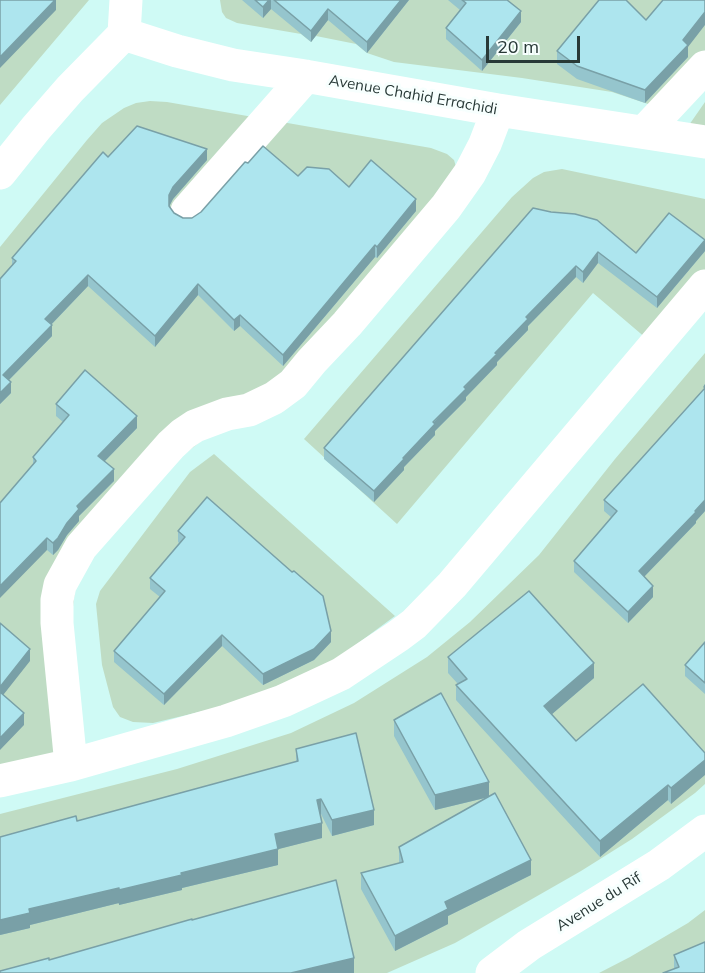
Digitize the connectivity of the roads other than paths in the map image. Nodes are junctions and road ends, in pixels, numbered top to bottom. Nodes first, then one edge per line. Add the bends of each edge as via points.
1 (126, 0) edge
2 (124, 34) junction
3 (705, 67) edge
4 (306, 76) junction
5 (498, 110) junction
6 (644, 132) junction
7 (705, 142) edge
8 (0, 173) edge
9 (187, 211) dead end
10 (705, 286) edge
11 (70, 765) junction
12 (0, 781) edge
13 (705, 831) edge
14 (492, 973) edge

1 - 2 street
2 - 4 street, Avenue Chahid Errachidi via 233,65
2 - 8 street via 70,89
3 - 6 street
4 - 5 street, Avenue Chahid Errachidi
4 - 9 street
5 - 6 street, Avenue Chahid Errachidi
5 - 11 street via 470,173 446,207 292,384 249,410 227,414 183,434 81,547 60,585 57,600
6 - 7 street, Avenue Chahid Errachidi
10 - 11 street via 452,585 414,624 341,674 283,701
11 - 12 street
13 - 14 street, Avenue du Rif

